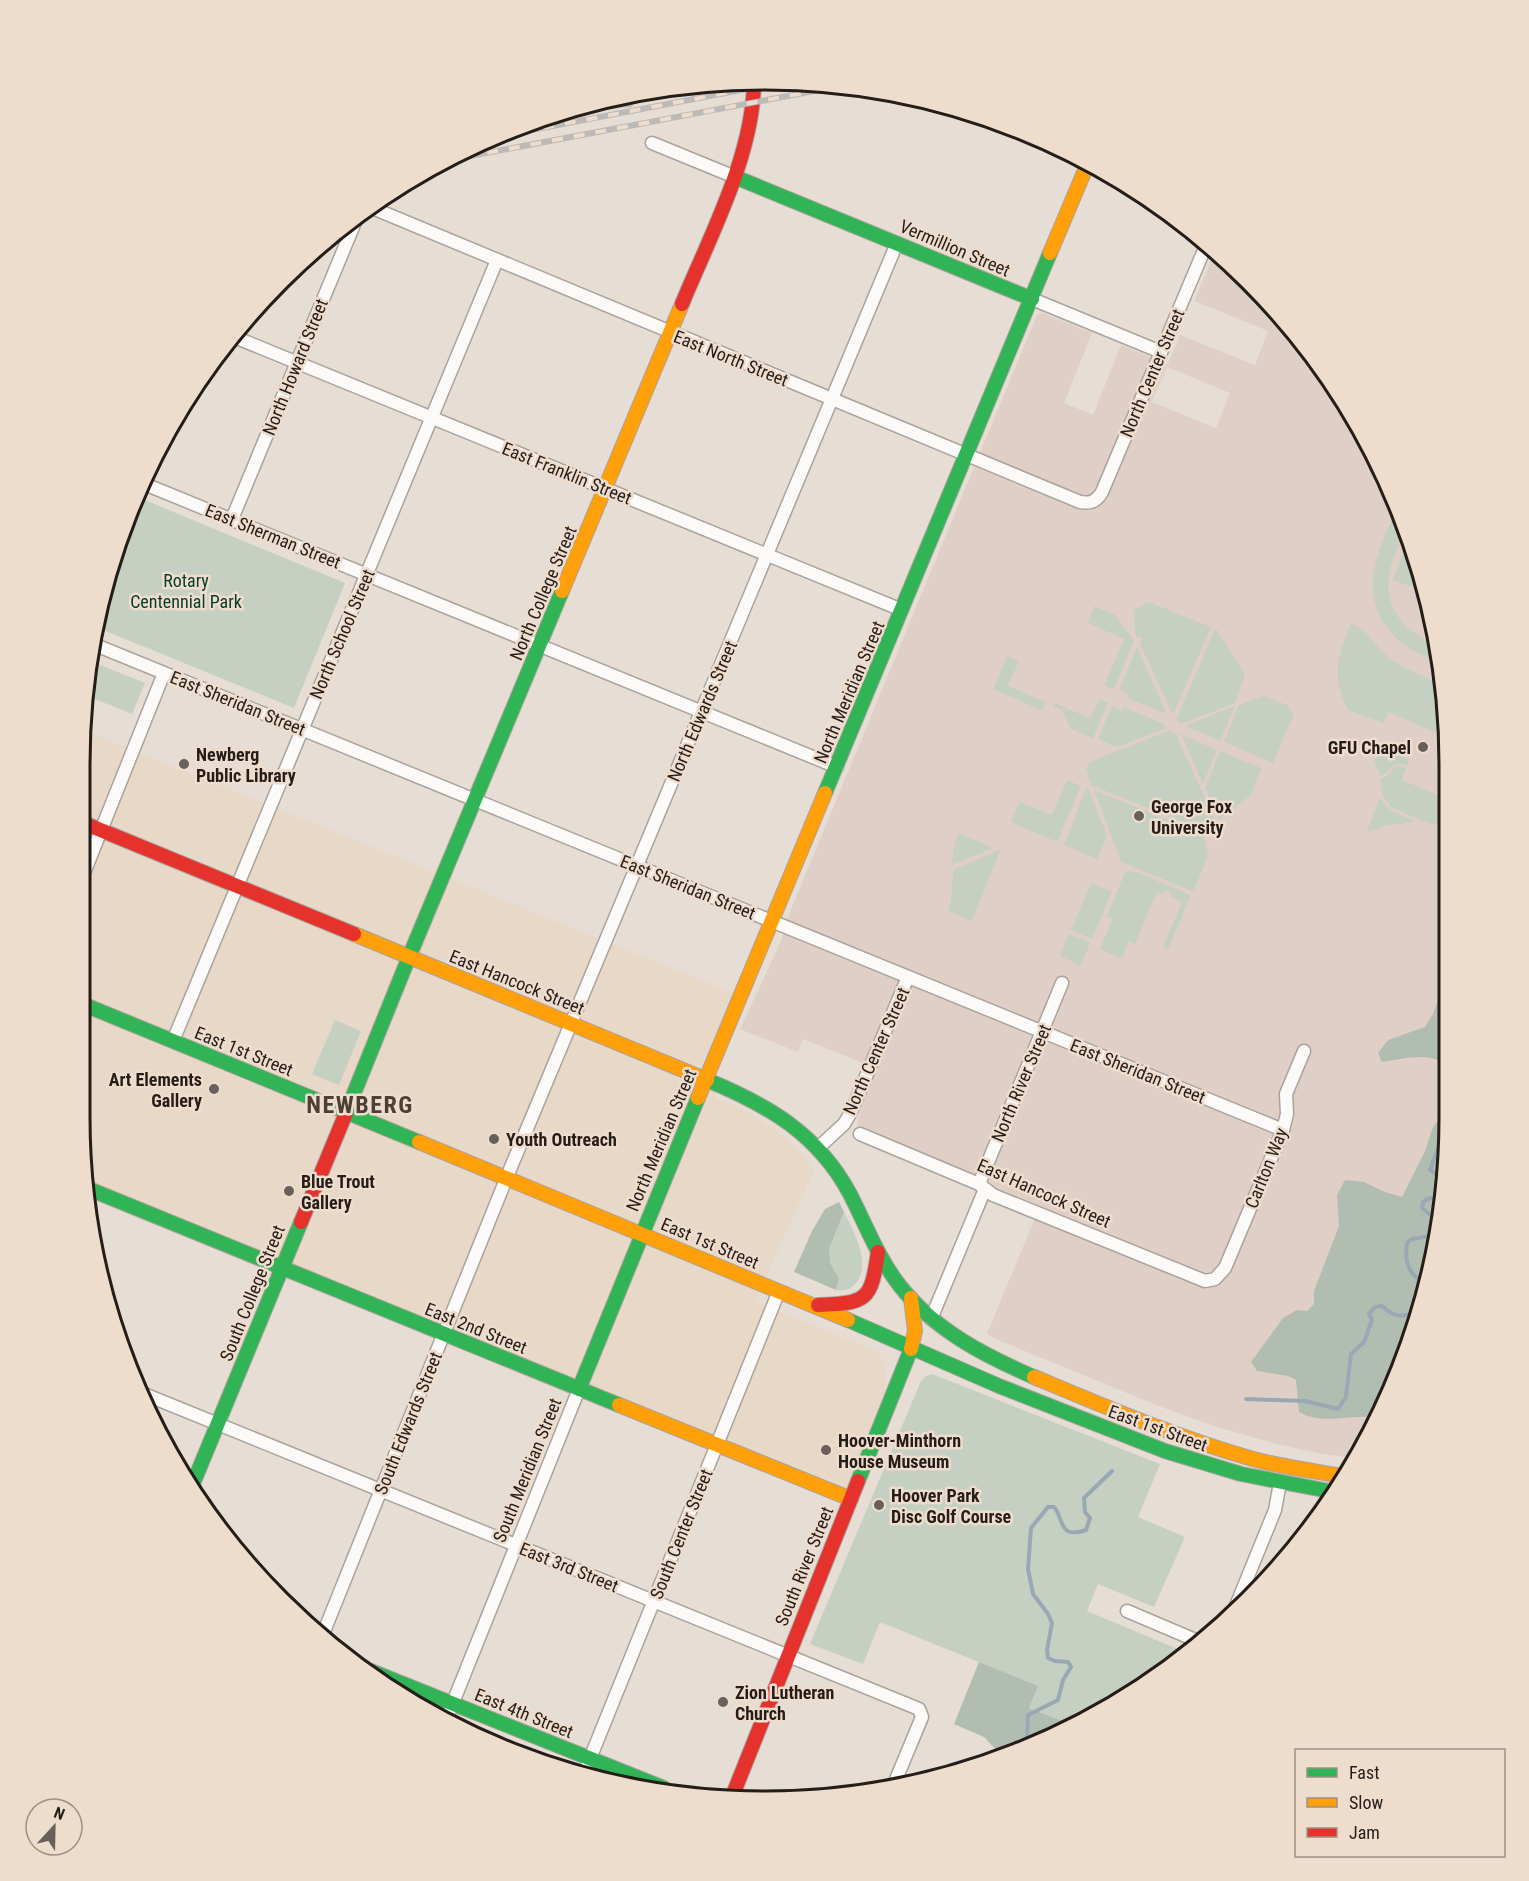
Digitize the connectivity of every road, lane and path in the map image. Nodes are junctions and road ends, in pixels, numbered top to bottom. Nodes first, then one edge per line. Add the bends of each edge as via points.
1 (754, 90) edge
2 (652, 143) dead end
3 (1085, 171) edge
4 (735, 177) junction
5 (380, 211) edge
6 (350, 232) edge
7 (897, 243) junction
8 (1203, 252) edge
9 (497, 260) junction
10 (1032, 299) junction
11 (671, 333) junction
12 (241, 340) edge
13 (1161, 352) junction
14 (297, 362) junction
15 (832, 400) junction
16 (432, 417) junction
17 (967, 455) junction
18 (150, 486) edge
19 (606, 489) junction
20 (1094, 501) joint
21 (232, 519) junction
22 (767, 554) junction
23 (367, 574) junction
24 (902, 610) junction
25 (540, 645) junction
26 (101, 647) edge
27 (164, 672) junction
28 (702, 711) junction
29 (303, 729) junction
30 (837, 767) junction
31 (476, 801) junction
32 (90, 826) edge
33 (102, 831) junction
34 (90, 859) edge
35 (637, 866) junction
36 (237, 887) junction
37 (772, 922) junction
38 (409, 957) junction
39 (908, 977) junction
40 (1062, 982) dead end
41 (90, 1007) edge
42 (571, 1023) junction
43 (1042, 1032) junction
44 (173, 1041) junction
45 (1304, 1051) dead end
46 (706, 1079) junction
47 (346, 1113) junction
48 (1283, 1130) junction
49 (860, 1134) dead end
50 (818, 1148) junction
51 (507, 1179) junction
52 (982, 1186) junction
53 (94, 1191) edge
54 (642, 1234) junction
55 (878, 1252) junction
56 (281, 1268) junction
57 (1215, 1279) joint
58 (779, 1291) junction
59 (911, 1298) junction
60 (812, 1305) junction
61 (931, 1319) junction
62 (444, 1334) junction
63 (911, 1348) junction
64 (995, 1360) junction
65 (579, 1389) junction
66 (151, 1397) edge
67 (218, 1424) junction
68 (717, 1445) junction
69 (1336, 1474) edge
70 (195, 1478) edge
71 (1280, 1483) junction
72 (381, 1490) junction
73 (1325, 1491) edge
74 (851, 1499) junction
75 (517, 1545) junction
76 (1241, 1593) edge
77 (653, 1601) junction
78 (1127, 1611) dead end
79 (325, 1628) edge
80 (1192, 1638) edge
81 (788, 1656) junction
82 (396, 1681) edge
83 (453, 1704) junction
84 (449, 1712) edge
85 (590, 1759) junction
86 (587, 1767) edge
87 (897, 1778) edge
88 (642, 1780) edge
89 (735, 1790) edge

1 - 4 main road, North College Street
2 - 4 street
3 - 10 main road, North Meridian Street
4 - 7 main road, Vermillion Street
4 - 11 main road, North College Street
5 - 9 street, East North Street
6 - 14 street, North Howard Street
7 - 10 main road, Vermillion Street
7 - 15 street, North Edwards Street
8 - 13 street, North Center Street
9 - 11 street, East North Street
9 - 16 street, North School Street
10 - 13 street, Vermillion Street
10 - 17 main road, North Meridian Street
11 - 15 street, East North Street
11 - 19 main road, North College Street
12 - 14 street, East Franklin Street
13 - 20 street, North Center Street via 1102,492
14 - 16 street, East Franklin Street
14 - 21 street, North Howard Street
15 - 17 street, East North Street
15 - 22 street, North Edwards Street
16 - 19 street, East Franklin Street
16 - 23 street, North School Street
17 - 20 street, East North Street via 1080,502
17 - 24 main road, North Meridian Street
18 - 21 street, East Sherman Street
19 - 22 street, East Franklin Street
19 - 25 main road, North College Street
21 - 23 street, East Sherman Street
22 - 24 street, East Franklin Street
22 - 28 street, North Edwards Street
23 - 25 street, East Sherman Street
23 - 29 street, North School Street
24 - 30 main road, North Meridian Street
25 - 28 street, East Sherman Street
25 - 31 main road, North College Street
26 - 27 street, East Sheridan Street
27 - 29 street, East Sheridan Street
27 - 33 street
28 - 30 street, East Sherman Street
28 - 35 street, North Edwards Street
29 - 31 street, East Sheridan Street
29 - 36 street, North School Street
30 - 37 main road, North Meridian Street
31 - 35 street, East Sheridan Street
31 - 38 main road, North College Street
32 - 33 main road, East Hancock Street
33 - 34 street
33 - 36 main road, East Hancock Street
35 - 37 street, East Sheridan Street
35 - 42 street, North Edwards Street
36 - 38 main road, East Hancock Street
36 - 44 street, North School Street
37 - 39 street, East Sheridan Street
37 - 46 main road, North Meridian Street
38 - 42 main road, East Hancock Street
38 - 47 main road, North College Street
39 - 43 street, East Sheridan Street
39 - 50 street, North Center Street via 851,1112
40 - 43 street, North River Street
41 - 44 main road, East 1st Street
42 - 46 main road, East Hancock Street
42 - 51 street, North Edwards Street
43 - 48 street, East Sheridan Street
43 - 52 street, North River Street
44 - 47 main road, East 1st Street
45 - 48 street, Carlton Way via 1286,1094
46 - 50 main road, East Hancock Street via 770,1110
46 - 54 main road, North Meridian Street
47 - 51 main road, East 1st Street
47 - 56 main road, South College Street
48 - 57 street, Carlton Way via 1225,1268
49 - 52 street, East Hancock Street
50 - 55 main road, East Hancock Street via 850,1194
51 - 54 main road, East 1st Street
51 - 62 street, South Edwards Street
52 - 57 street, East Hancock Street via 993,1195 1205,1281
52 - 61 street, North River Street
53 - 56 main road, East 2nd Street
54 - 58 main road, East 1st Street
54 - 65 main road, South Meridian Street
55 - 59 main road, East 1st Street
55 - 60 main road via 874,1282 866,1296 850,1304
56 - 62 main road, East 2nd Street
56 - 67 main road, South College Street
58 - 60 main road, East 1st Street
58 - 68 street, South Center Street
59 - 61 main road, East 1st Street
59 - 63 main road, South River Street via 915,1331
60 - 63 main road, East 1st Street
61 - 64 main road, East 1st Street
62 - 65 main road, East 2nd Street
62 - 72 street, South Edwards Street
63 - 64 main road via 932,1346 954,1354
63 - 71 main road, East 1st Street via 1159,1449
63 - 74 main road, South River Street
64 - 69 main road, East 1st Street via 1195,1440 1264,1461
65 - 68 main road, East 2nd Street
65 - 75 street, South Meridian Street
66 - 67 street, East 3rd Street
67 - 70 main road, South College Street
67 - 72 street, East 3rd Street
68 - 74 main road, East 2nd Street
68 - 77 street, South Center Street
71 - 73 main road, East 1st Street
71 - 76 street via 1275,1510
72 - 75 street, East 3rd Street
72 - 79 street, South Edwards Street
74 - 81 main road, South River Street
75 - 77 street, East 3rd Street
75 - 83 street, South Meridian Street
77 - 81 street, East 3rd Street
77 - 85 street, South Center Street
78 - 80 street
81 - 87 street, East 3rd Street via 919,1708 922,1717
81 - 89 main road, South River Street
82 - 83 main road, East 4th Street
83 - 84 street, South Meridian Street
83 - 85 main road, East 4th Street
85 - 86 street, South Center Street
85 - 88 main road, East 4th Street

